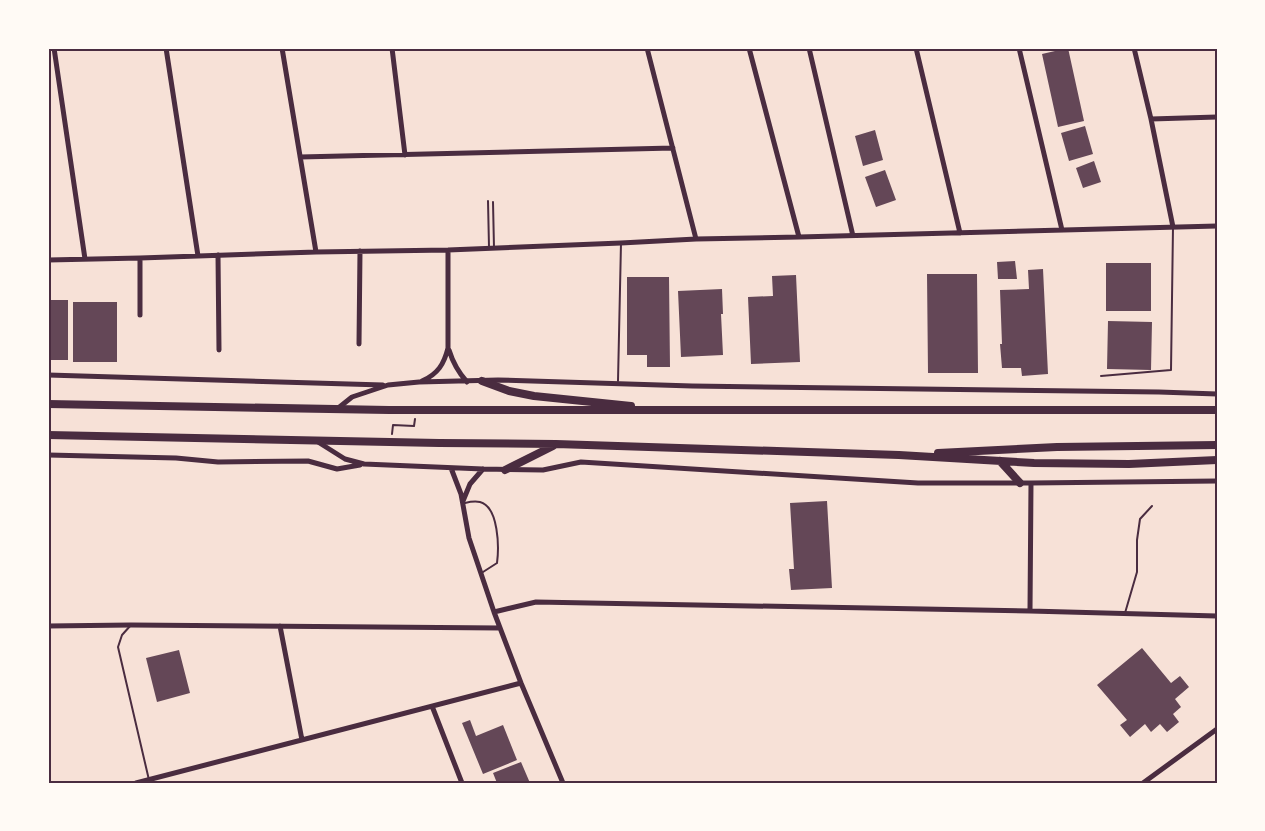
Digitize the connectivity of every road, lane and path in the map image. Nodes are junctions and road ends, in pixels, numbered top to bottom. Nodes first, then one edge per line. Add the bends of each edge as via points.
1 (54, 48) edge
2 (166, 48) edge
3 (282, 48) edge
4 (392, 48) edge
5 (647, 48) edge
6 (749, 48) edge
7 (809, 48) edge
8 (916, 48) edge
9 (1019, 48) edge
10 (1134, 48) edge
11 (1217, 117) edge
12 (1151, 119) junction
13 (673, 148) junction
14 (405, 155) junction
15 (300, 157) junction
16 (488, 201) dead end
17 (493, 202) dead end
18 (1217, 226) edge
19 (1173, 227) junction
20 (1062, 230) junction
21 (960, 233) junction
22 (853, 236) junction
23 (799, 237) junction
24 (696, 239) junction
25 (621, 243) junction
26 (492, 248) junction
27 (448, 250) junction
28 (315, 252) junction
29 (360, 252) junction
30 (218, 255) junction
31 (198, 256) junction
32 (141, 258) junction
33 (85, 259) junction
34 (48, 260) edge
35 (140, 315) dead end
36 (359, 344) dead end
37 (448, 348) junction
38 (219, 350) dead end
39 (48, 375) edge
40 (1101, 376) dead end
41 (482, 381) junction
42 (419, 382) junction
43 (467, 382) junction
44 (618, 383) junction
45 (388, 385) junction
46 (1217, 394) edge
47 (48, 404) edge
48 (336, 409) junction
49 (415, 410) junction
50 (1217, 410) edge
51 (673, 411) junction
52 (48, 435) edge
53 (317, 441) junction
54 (392, 442) junction
55 (556, 444) junction
56 (1217, 445) edge
57 (48, 455) edge
58 (899, 455) junction
59 (1217, 460) edge
60 (1000, 461) junction
61 (364, 464) junction
62 (451, 468) junction
63 (483, 469) junction
64 (505, 470) junction
65 (1217, 481) edge
66 (1020, 483) junction
67 (1031, 483) junction
68 (462, 503) junction
69 (1152, 506) dead end
70 (480, 574) junction
71 (1030, 611) junction
72 (494, 612) junction
73 (1125, 613) junction
74 (1217, 616) edge
75 (131, 625) junction
76 (48, 626) edge
77 (280, 626) junction
78 (500, 628) junction
79 (521, 682) junction
80 (432, 706) junction
81 (1217, 729) edge
82 (302, 740) junction
83 (150, 780) junction
84 (136, 783) edge
85 (462, 783) edge
86 (562, 783) edge
87 (1143, 783) edge

1 - 33 street
2 - 31 street
3 - 15 street
4 - 14 street
5 - 13 street
6 - 23 street
7 - 22 street
8 - 21 street
9 - 20 street
10 - 12 street
11 - 12 street
12 - 19 street
13 - 14 street
13 - 24 street
14 - 15 street
15 - 28 street
16 - 26 lane
17 - 26 lane
18 - 19 street
19 - 20 street
19 - 40 lane via 1171,370
20 - 21 street
21 - 22 street
22 - 23 street
23 - 24 street
24 - 25 street
25 - 26 street
25 - 44 lane
26 - 27 street
27 - 29 street
27 - 37 street
28 - 29 street
28 - 30 street
29 - 36 street
30 - 31 street
30 - 38 street
31 - 32 street
32 - 33 street
32 - 35 street
33 - 34 street
37 - 42 street via 439,370
37 - 43 street
39 - 45 street
41 - 43 street
41 - 44 street
41 - 51 highway via 534,396
42 - 43 street
42 - 45 street
44 - 46 street
45 - 48 street via 352,397
47 - 48 highway
48 - 49 highway
49 - 51 highway
49 - 54 path via 414,426 393,425
50 - 51 highway
52 - 53 highway
53 - 54 highway
53 - 61 street via 345,459
54 - 55 highway
55 - 58 highway
55 - 64 highway
56 - 58 highway via 1011,448
57 - 61 street via 218,462 308,461 336,469
58 - 60 highway
59 - 60 highway via 1129,464
60 - 66 highway
61 - 62 street
62 - 63 street
62 - 68 street
63 - 64 street
63 - 68 street via 470,484
64 - 66 street via 545,470 581,462 918,483
65 - 67 street
66 - 67 street
67 - 71 street
68 - 70 street
68 - 70 lane via 480,502 494,519 497,563
69 - 73 lane via 1140,519 1137,572
70 - 72 street
71 - 72 street via 536,602
71 - 73 street
72 - 78 street
73 - 74 street
75 - 76 street
75 - 77 street
75 - 83 lane via 118,646
77 - 78 street
77 - 82 street
78 - 79 street
79 - 80 street
79 - 86 street
80 - 82 street
80 - 85 street
81 - 87 street
82 - 83 street
83 - 84 street

